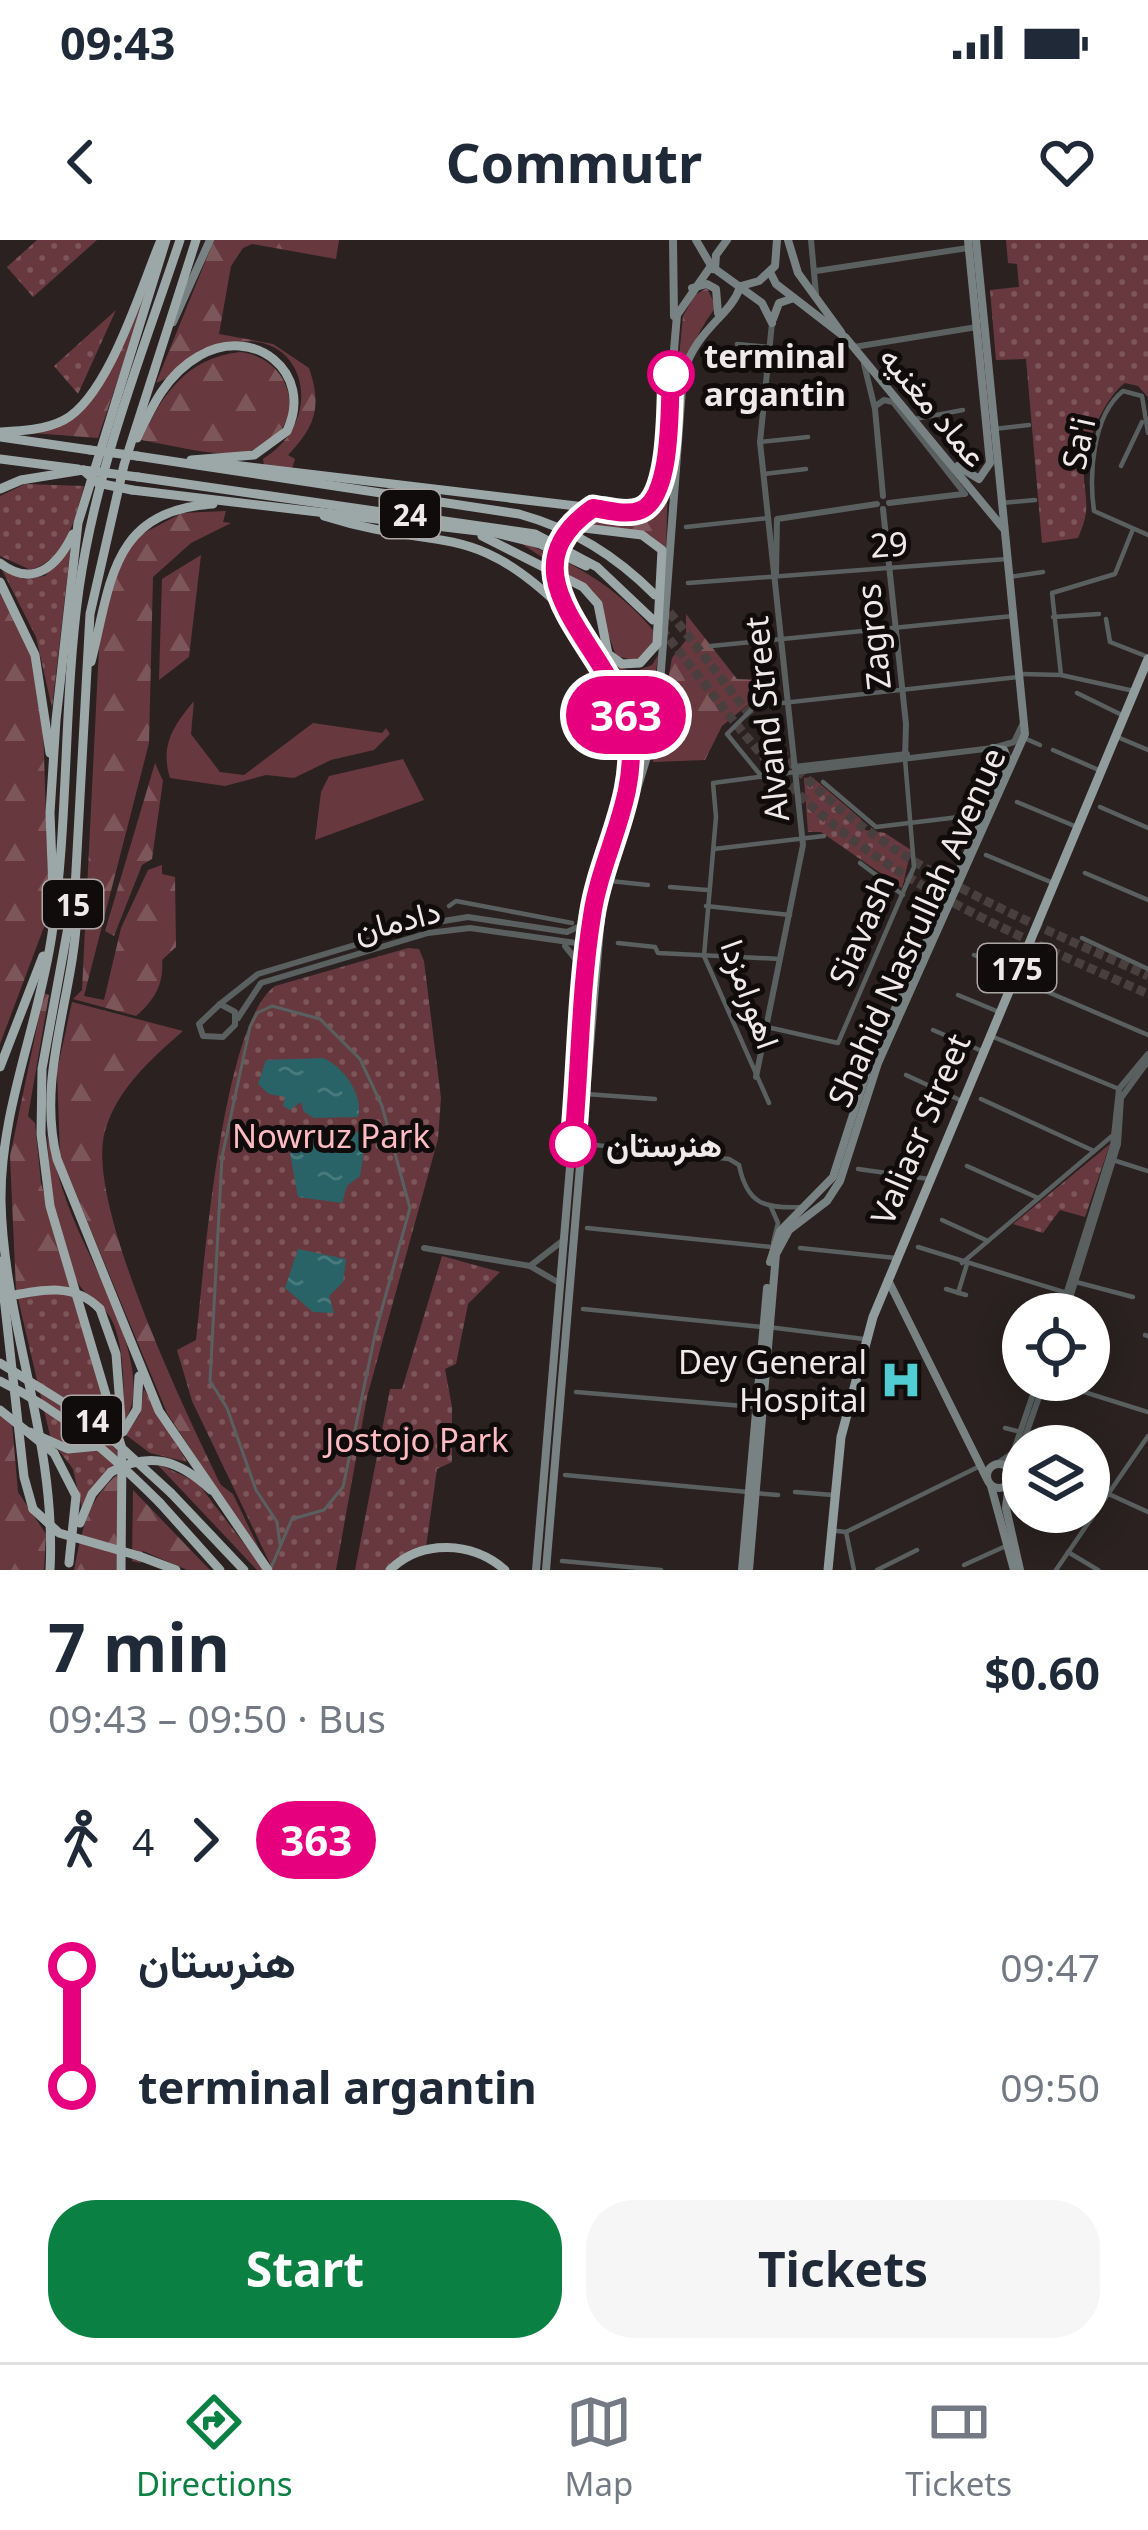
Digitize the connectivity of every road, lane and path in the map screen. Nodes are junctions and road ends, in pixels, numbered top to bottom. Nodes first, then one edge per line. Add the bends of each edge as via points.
1 (163, 240) edge
2 (180, 240) edge
3 (196, 240) edge
4 (210, 240) edge
5 (673, 240) edge
6 (696, 240) edge
7 (727, 240) edge
8 (811, 240) edge
9 (780, 241) edge
10 (970, 242) edge
11 (713, 267) junction
12 (816, 271) junction
13 (770, 272) junction
14 (691, 289) junction
15 (738, 292) junction
16 (796, 298) junction
17 (818, 304) junction
18 (717, 314) junction
19 (772, 323) junction
20 (980, 327) junction
21 (674, 334) junction
22 (846, 338) junction
23 (160, 344) junction
24 (737, 344) dead end
25 (770, 347) junction
26 (858, 351) junction
27 (725, 392) dead end
28 (764, 397) junction
29 (988, 406) junction
30 (902, 408) junction
31 (875, 409) junction
32 (963, 410) dead end
33 (1144, 417) junction
34 (916, 418) junction
35 (1028, 425) dead end
36 (994, 429) junction
37 (1148, 434) edge
38 (0, 435) edge
39 (808, 436) dead end
40 (760, 442) junction
41 (137, 456) junction
42 (947, 458) junction
43 (0, 459) edge
44 (191, 460) junction
45 (124, 465) junction
46 (1121, 466) dead end
47 (806, 469) dead end
48 (83, 470) junction
49 (764, 474) junction
50 (0, 489) edge
51 (765, 491) junction
52 (970, 494) junction
53 (1035, 500) dead end
54 (238, 503) junction
55 (883, 503) junction
56 (1001, 503) junction
57 (593, 508) junction
58 (308, 511) junction
59 (788, 515) junction
60 (769, 518) junction
61 (78, 524) junction
62 (554, 524) junction
63 (686, 527) dead end
64 (448, 528) junction
65 (1004, 529) junction
66 (1133, 529) junction
67 (1148, 535) edge
68 (1007, 559) junction
69 (0, 563) edge
70 (890, 568) junction
71 (1043, 572) dead end
72 (775, 577) junction
73 (1009, 577) junction
74 (0, 582) edge
75 (688, 583) dead end
76 (622, 587) junction
77 (655, 595) tunnel mouth
78 (570, 616) junction
79 (1012, 616) junction
80 (1053, 617) junction
81 (653, 620) tunnel mouth
82 (896, 627) junction
83 (782, 639) junction
84 (711, 646) dead end
85 (1148, 658) edge
86 (1018, 675) junction
87 (1061, 675) junction
88 (86, 678) junction
89 (903, 689) junction
90 (1134, 691) junction
91 (1077, 693) dead end
92 (788, 701) junction
93 (1124, 716) junction
94 (1023, 721) junction
95 (657, 724) junction
96 (906, 724) junction
97 (629, 725) junction
98 (1115, 736) junction
99 (1024, 738) junction
100 (1040, 745) dead end
101 (993, 748) junction
102 (1148, 750) edge
103 (1053, 751) dead end
104 (906, 756) junction
105 (922, 757) junction
106 (795, 770) junction
107 (1101, 772) junction
108 (762, 776) junction
109 (52, 780) junction
110 (823, 782) dead end
111 (633, 787) junction
112 (1018, 802) dead end
113 (1100, 807) dead end
114 (628, 808) junction
115 (984, 814) junction
116 (913, 824) junction
117 (1077, 827) junction
118 (1148, 828) edge
119 (824, 836) dead end
120 (802, 838) junction
121 (714, 849) junction
122 (986, 855) dead end
123 (860, 863) dead end
124 (1085, 874) dead end
125 (610, 881) junction
126 (1053, 883) junction
127 (648, 885) dead end
128 (670, 887) dead end
129 (75, 889) junction
130 (707, 890) junction
131 (903, 895) junction
132 (1148, 900) edge
133 (602, 904) junction
134 (56, 906) junction
135 (449, 906) dead end
136 (706, 906) junction
137 (790, 915) junction
138 (591, 918) junction
139 (440, 921) junction
140 (572, 922) dead end
141 (441, 931) junction
142 (52, 934) junction
143 (1082, 938) dead end
144 (618, 943) dead end
145 (562, 944) junction
146 (590, 944) junction
147 (974, 955) dead end
148 (704, 956) junction
149 (780, 959) junction
150 (1148, 969) edge
151 (1016, 972) junction
152 (587, 982) junction
153 (1034, 986) dead end
154 (958, 995) dead end
155 (220, 1004) junction
156 (999, 1012) junction
157 (238, 1018) junction
158 (767, 1027) junction
159 (933, 1030) dead end
160 (989, 1035) junction
161 (1148, 1035) edge
162 (982, 1051) junction
163 (1148, 1058) edge
164 (0, 1067) edge
165 (906, 1075) dead end
166 (756, 1078) junction
167 (1121, 1090) junction
168 (586, 1094) junction
169 (655, 1099) dead end
170 (981, 1099) dead end
171 (962, 1101) junction
172 (769, 1103) dead end
173 (1116, 1135) junction
174 (595, 1144) dead end
175 (1094, 1151) junction
176 (1111, 1160) junction
177 (967, 1166) dead end
178 (858, 1169) dead end
179 (1148, 1171) edge
180 (929, 1178) junction
181 (1038, 1198) junction
182 (1, 1202) edge
183 (771, 1207) junction
184 (803, 1208) junction
185 (0, 1212) edge
186 (942, 1220) dead end
187 (586, 1228) dead end
188 (565, 1239) junction
189 (988, 1241) junction
190 (774, 1246) junction
191 (918, 1247) dead end
192 (424, 1248) dead end
193 (800, 1248) dead end
194 (896, 1258) junction
195 (0, 1261) edge
196 (965, 1264) junction
197 (530, 1266) junction
198 (887, 1279) junction
199 (1073, 1281) junction
200 (561, 1284) junction
201 (946, 1289) dead end
202 (1069, 1293) joint
203 (1133, 1297) dead end
204 (0, 1298) edge
205 (583, 1309) dead end
206 (765, 1327) junction
207 (866, 1339) junction
208 (0, 1364) edge
209 (138, 1364) junction
210 (0, 1382) edge
211 (576, 1392) dead end
212 (1110, 1400) edge
213 (758, 1407) junction
214 (0, 1411) edge
215 (820, 1412) dead end
216 (1148, 1412) edge
217 (30, 1432) junction
218 (1148, 1436) edge
219 (122, 1450) junction
220 (981, 1461) junction
221 (1001, 1462) joint
222 (565, 1475) dead end
223 (1002, 1481) edge
224 (989, 1482) junction
225 (1110, 1488) edge
226 (212, 1490) junction
227 (751, 1492) junction
228 (795, 1492) dead end
229 (1110, 1492) edge
230 (778, 1495) dead end
231 (833, 1496) junction
232 (1148, 1512) edge
233 (838, 1531) junction
234 (1010, 1533) edge
235 (1080, 1533) edge
236 (280, 1544) junction
237 (1009, 1544) junction
238 (917, 1550) dead end
239 (1068, 1552) junction
240 (562, 1561) dead end
241 (964, 1565) dead end
242 (68, 1567) edge
243 (50, 1570) edge
244 (121, 1570) edge
245 (176, 1570) edge
246 (220, 1570) edge
247 (244, 1570) edge
248 (270, 1570) edge
249 (390, 1570) edge
250 (505, 1570) edge
251 (536, 1570) edge
252 (546, 1570) edge
253 (661, 1570) edge
254 (745, 1570) edge
255 (828, 1570) edge
256 (854, 1570) edge
257 (877, 1570) edge
258 (1017, 1570) edge
259 (1055, 1570) edge
260 (1098, 1570) edge

1 - 38 highway via 82,405 49,426
1 - 61 highway
2 - 134 highway, 15 via 107,460 80,583
3 - 23 highway, 15
4 - 23 main road
5 - 21 main road
6 - 11 main road
7 - 11 main road
8 - 12 street
9 - 13 main road
9 - 17 main road
10 - 12 street
10 - 20 main road, Shahid Nasrullah Avenue
11 - 14 main road
11 - 15 main road
12 - 17 street
13 - 15 main road
13 - 16 main road, عماد مغنیه
14 - 18 main road via 716,289
14 - 21 main road
15 - 18 main road
15 - 19 main road via 758,298
16 - 19 main road via 779,304
16 - 22 main road, عماد مغنیه
17 - 22 main road
18 - 95 main road via 694,344 682,385
19 - 25 street, Alvand Street
20 - 26 street
20 - 29 main road, Shahid Nasrullah Avenue
21 - 57 main road via 660,488 644,509
22 - 26 main road, عماد مغنیه
23 - 45 highway, 15
24 - 25 street
25 - 28 street, Alvand Street
26 - 30 main road, عماد مغنیه
26 - 31 street, Zagros
27 - 28 street
28 - 40 street, Alvand Street
29 - 36 main road, Shahid Nasrullah Avenue
29 - 42 main road, Shahid Nasrullah Avenue via 990,463 977,479
30 - 31 street, عماد مغنیه via 888,400
30 - 34 main road, عماد مغنیه
30 - 52 street, عماد مغنیه
31 - 55 street, Zagros
32 - 34 street
33 - 37 street, Sa'i
33 - 46 street
33 - 66 street, Sa'i via 1137,392 1117,394 1092,458 1094,511
34 - 42 main road, عماد مغنیه
35 - 36 street
36 - 56 main road, Shahid Nasrullah Avenue
38 - 41 highway, 24, bridge
39 - 40 street
40 - 49 street, Alvand Street
41 - 44 highway
41 - 62 highway, 24
42 - 52 main road, عماد مغنیه
43 - 48 highway, 24
44 - 45 highway via 254,455 287,431 295,395 290,372 273,355 228,346 197,357 161,392
44 - 57 highway
45 - 88 highway, 15 via 93,596
47 - 49 street
48 - 50 highway
48 - 54 highway, bridge via 98,483
48 - 76 highway, 24, bridge via 520,530 567,548
49 - 51 street, Alvand Street
51 - 59 street via 774,511
51 - 60 street, Alvand Street
52 - 55 street
52 - 65 main road, عماد مغنیه
53 - 56 street
54 - 58 highway
54 - 88 highway via 175,509 127,545 104,593
55 - 59 street
55 - 70 street, Zagros
56 - 65 main road, Shahid Nasrullah Avenue
57 - 78 main road, bridge via 572,523 553,566
58 - 64 highway
58 - 78 highway via 481,547 524,572
59 - 72 street via 775,523
60 - 63 street
60 - 72 street, Alvand Street
61 - 69 highway via 47,570 21,574
61 - 109 highway
62 - 64 highway via 657,543 659,623 648,659 632,666 608,654 598,604 572,578 512,547
62 - 77 highway, 24 via 616,560
64 - 76 highway via 540,544
65 - 68 main road, Shahid Nasrullah Avenue
66 - 67 street, Sa'i
66 - 80 street via 1117,571 1055,590
68 - 70 street, 29
68 - 73 main road, Shahid Nasrullah Avenue
70 - 72 street, 29
70 - 82 street, Zagros
71 - 73 street
72 - 75 street, 29
72 - 83 street, Alvand Street
73 - 79 main road, Shahid Nasrullah Avenue
74 - 109 highway via 40,673
76 - 81 highway, 24
78 - 97 main road
79 - 82 street
79 - 86 main road, Shahid Nasrullah Avenue
80 - 85 street via 1102,616 1110,643
80 - 87 street
82 - 83 street
82 - 89 street, Zagros
83 - 84 street
83 - 92 street, Alvand Street
85 - 90 main road, Valiasr Street / 175
86 - 87 street
86 - 89 street
86 - 94 main road, Shahid Nasrullah Avenue
87 - 90 street
88 - 129 highway, 15
89 - 92 street
89 - 96 street, Zagros
90 - 93 main road, Valiasr Street / 175
91 - 93 street
92 - 106 street, Alvand Street
92 - 108 street via 755,706 727,734
93 - 98 main road, Valiasr Street / 175
94 - 99 main road, Shahid Nasrullah Avenue
94 - 101 street via 1017,740
95 - 97 main road via 645,733
95 - 111 main road
96 - 104 street, Zagros
96 - 105 street
97 - 111 main road
98 - 102 street
98 - 107 main road, Valiasr Street / 175
99 - 100 street
99 - 190 main road, Shahid Nasrullah Avenue via 878,1063 840,1181
101 - 105 street
101 - 115 main road, Shahid Nasrullah Avenue via 1004,750 1009,763
103 - 107 street
104 - 105 street
104 - 106 street
104 - 116 street, Siavash
106 - 108 street
106 - 120 street, Alvand Street
107 - 117 main road, Valiasr Street / 175
108 - 121 street, اهورامزدا via 713,784
109 - 134 highway
110 - 116 street via 876,827
111 - 114 main road
112 - 117 street
113 - 118 street
114 - 125 main road
114 - 138 main road
115 - 116 street
115 - 184 main road, Shahid Nasrullah Avenue via 868,1065 832,1178
116 - 131 street, Siavash via 915,856
117 - 126 main road, Valiasr Street / 175
119 - 120 street
120 - 121 street
120 - 137 street, Alvand Street
121 - 130 street, اهورامزدا
122 - 126 street
123 - 131 street
124 - 132 street
125 - 127 street
125 - 133 main road
126 - 151 main road, Valiasr Street / 175
128 - 130 street
129 - 209 highway via 51,1130
129 - 219 highway, 15 via 44,1047 42,1149 54,1224
130 - 136 street, اهورامزدا
131 - 158 street, Siavash via 837,1045
133 - 146 main road
133 - 168 main road
134 - 142 highway, 15
135 - 140 street
136 - 137 street
136 - 148 street, اهورامزدا
137 - 149 street, Alvand Street
138 - 139 street, دادمان via 567,932 468,917
138 - 146 main road
139 - 141 street
139 - 155 street, دادمان via 258,974
141 - 145 street, دادمان via 470,928
141 - 157 street, دادمان via 261,983
142 - 164 highway
142 - 182 highway, 15 via 5,1135
143 - 150 street
144 - 148 street
145 - 146 street, دادمان
145 - 152 street via 581,960
146 - 152 main road
147 - 151 street
148 - 149 street
148 - 166 street, اهورامزدا
149 - 158 street, Alvand Street
151 - 156 main road, Valiasr Street / 175
152 - 188 main road
153 - 161 street
154 - 156 street
155 - 157 street
155 - 157 street via 199,1024 203,1036 223,1037
156 - 160 main road, Valiasr Street / 175
158 - 166 street, Alvand Street
159 - 162 street
160 - 162 main road, Valiasr Street / 175
160 - 167 street
162 - 171 main road, Valiasr Street / 175
163 - 167 street
165 - 171 street
166 - 172 street
167 - 173 street
168 - 169 street
168 - 252 main road
170 - 175 street
171 - 180 main road, Valiasr Street / 175
173 - 175 street
173 - 176 street
174 - 183 street via 733,1160 743,1189
175 - 181 street
176 - 179 street
176 - 199 street
177 - 181 street
178 - 180 street
180 - 194 main road, Valiasr Street / 175
181 - 189 street
182 - 185 highway
182 - 243 highway, 15 via 47,1457
183 - 184 street
183 - 190 street
184 - 190 main road, Shahid Nasrullah Avenue
186 - 189 street
187 - 190 street
188 - 197 street
188 - 200 main road
189 - 196 street
190 - 206 main road
191 - 196 street
192 - 197 street
193 - 194 street
194 - 198 main road, Valiasr Street / 175
195 - 245 highway, bridge via 33,1509 59,1533
196 - 201 street via 962,1294
196 - 202 street
197 - 200 street
198 - 207 main road, Valiasr Street / 175
198 - 220 main road
199 - 202 street
199 - 203 street
200 - 251 main road
204 - 219 highway, bridge via 64,1290 100,1310 116,1354
205 - 206 street
206 - 207 street
206 - 213 main road
207 - 231 main road, Valiasr Street / 175
208 - 247 highway, 14, bridge via 90,1419
209 - 217 highway, bridge via 137,1409 123,1432 78,1449
209 - 226 highway
210 - 246 highway, 14, bridge via 73,1426
211 - 213 street
212 - 216 street
213 - 215 street
213 - 227 main road
214 - 217 highway, bridge
217 - 242 highway, bridge via 54,1453 76,1496
218 - 225 street
219 - 244 highway, 15
220 - 221 main road
220 - 224 main road
220 - 233 street
221 - 224 main road
222 - 227 street
223 - 224 main road
224 - 237 main road
226 - 242 highway, bridge via 163,1460 111,1472 87,1503
226 - 248 highway
227 - 230 street
227 - 254 main road
228 - 231 street
229 - 232 street
231 - 233 main road, Valiasr Street / 175
233 - 255 main road, Valiasr Street / 175
233 - 256 street
234 - 258 main road
235 - 239 street
236 - 236 street via 292,1519 324,1510 343,1487 410,1208 360,1059 320,1019 272,1006 250,1027 222,1157 210,1360 214,1391
236 - 248 street
237 - 241 street
237 - 258 main road
238 - 257 street
239 - 259 street
239 - 260 street
240 - 253 street
249 - 250 highway via 416,1552 443,1547

